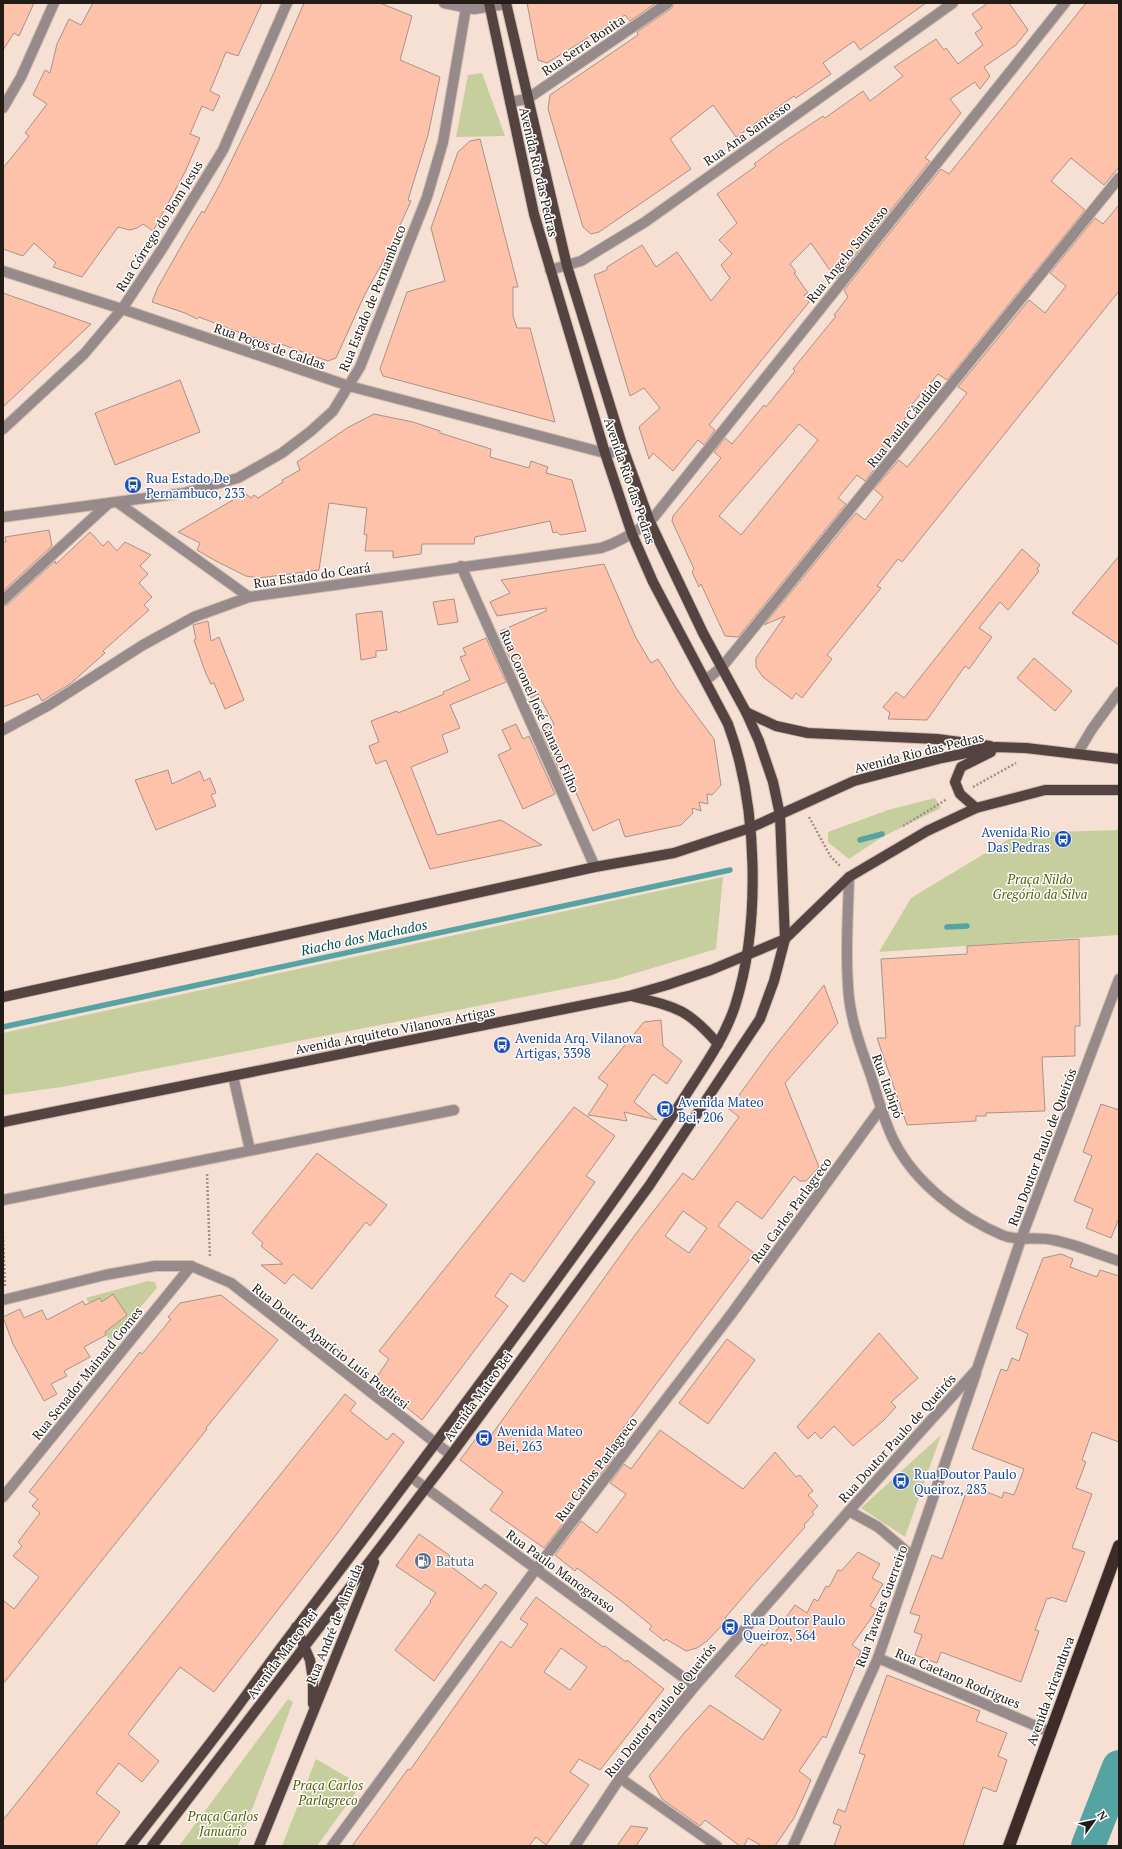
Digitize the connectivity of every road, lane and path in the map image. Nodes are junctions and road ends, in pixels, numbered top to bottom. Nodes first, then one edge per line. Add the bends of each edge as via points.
1 (54, 3) edge
2 (287, 3) edge
3 (444, 3) edge
4 (668, 3) edge
5 (953, 3) edge
6 (1065, 3) edge
7 (506, 4) edge
8 (489, 5) edge
9 (466, 8) junction
10 (527, 99) junction
11 (510, 102) junction
12 (3, 108) edge
13 (1119, 178) edge
14 (568, 266) junction
15 (550, 270) junction
16 (3, 271) edge
17 (122, 309) junction
18 (349, 386) junction
19 (3, 429) edge
20 (624, 451) junction
21 (605, 453) junction
22 (113, 503) junction
23 (3, 517) edge
24 (650, 522) junction
25 (632, 534) junction
26 (461, 566) junction
27 (249, 597) junction
28 (3, 600) edge
29 (722, 667) junction
30 (706, 680) junction
31 (1119, 692) edge
32 (746, 712) junction
33 (3, 730) edge
34 (998, 747) junction
35 (1077, 754) junction
36 (1119, 759) edge
37 (1119, 790) edge
38 (802, 805) junction
39 (976, 808) junction
40 (780, 815) junction
41 (750, 828) junction
42 (595, 867) junction
43 (849, 877) junction
44 (785, 939) junction
45 (746, 956) junction
46 (1119, 979) edge
47 (629, 996) junction
48 (3, 997) edge
49 (718, 1044) junction
50 (233, 1076) junction
51 (881, 1108) junction
52 (454, 1110) dead end
53 (3, 1122) edge
54 (250, 1150) junction
55 (207, 1159) junction
56 (3, 1200) edge
57 (3, 1236) edge
58 (1021, 1239) junction
59 (1119, 1261) edge
60 (191, 1266) junction
61 (211, 1274) junction
62 (4, 1300) edge
63 (978, 1370) junction
64 (436, 1444) junction
65 (451, 1455) junction
66 (411, 1477) junction
67 (426, 1488) junction
68 (3, 1497) edge
69 (849, 1510) junction
70 (1119, 1546) edge
71 (379, 1549) junction
72 (912, 1556) junction
73 (536, 1569) junction
74 (296, 1627) junction
75 (304, 1646) junction
76 (878, 1658) junction
77 (695, 1686) junction
78 (313, 1710) junction
79 (1050, 1732) junction
80 (620, 1778) junction
81 (130, 1846) edge
82 (152, 1846) edge
83 (259, 1846) edge
84 (332, 1846) edge
85 (575, 1846) edge
86 (717, 1846) edge
87 (793, 1846) edge
88 (1009, 1846) edge

1 - 12 street via 21,77
2 - 17 street, Rua Córrego do Bom Jesus via 223,150
3 - 9 street
4 - 10 street, Rua Serra Bonita
5 - 14 street, Rua Ana Santesso via 645,222 581,261
6 - 24 street, Rua Angelo Santesso
7 - 8 street
7 - 10 main road, Avenida Rio das Pedras
8 - 9 street
8 - 11 main road, Avenida Rio das Pedras
9 - 18 street, Rua Estado de Pernambuco via 443,142 427,197 360,367
10 - 11 street, Rua Serra Bonita
10 - 14 main road, Avenida Rio das Pedras
11 - 15 main road, Avenida Rio das Pedras via 534,214
13 - 29 street, Rua Paula Cândido
14 - 15 street, Rua Ana Santesso
14 - 20 main road, Avenida Rio das Pedras
15 - 21 main road, Avenida Rio das Pedras
16 - 17 street, Rua Poços de Caldas
17 - 18 street, Rua Poços de Caldas
17 - 19 street, Rua Córrego do Bom Jesus via 84,354
18 - 21 street, Rua Poços de Caldas
18 - 22 street, Rua Estado de Pernambuco via 333,411 311,431 282,453 238,478 184,493
20 - 21 street, Rua Poços de Caldas
20 - 24 main road, Avenida Rio das Pedras
21 - 25 main road, Avenida Rio das Pedras
22 - 23 street, Rua Estado de Pernambuco
22 - 27 street
22 - 28 street
24 - 25 street, Rua Estado do Ceará
24 - 29 main road, Avenida Rio das Pedras via 682,591
25 - 26 street, Rua Estado do Ceará via 616,544 601,548
25 - 30 main road, Avenida Rio das Pedras via 653,582
26 - 27 street, Rua Estado do Ceará
26 - 42 street, Rua Coronel José Canavo Filho
27 - 33 street, Rua Estado do Ceará via 194,617
29 - 30 street, Rua Paula Cândido
29 - 32 main road, Avenida Rio das Pedras
30 - 41 main road, Avenida Rio das Pedras via 728,724 737,749 746,790
31 - 35 street
32 - 34 main road via 776,726 808,733 937,739
32 - 40 main road, Avenida Rio das Pedras via 773,782
34 - 35 main road, Avenida Rio das Pedras
34 - 38 main road, Avenida Rio das Pedras via 903,767 854,781
34 - 39 main road via 961,767 955,782 960,794
35 - 36 main road, Avenida Rio das Pedras
37 - 39 main road via 1045,790
38 - 40 main road, Avenida Rio das Pedras
38 - 43 path via 831,857
39 - 43 main road via 927,831
40 - 41 main road
40 - 44 main road, Avenida Rio das Pedras
41 - 42 main road via 674,853
41 - 45 main road, Avenida Rio das Pedras via 752,916
42 - 48 main road
43 - 44 main road
43 - 51 street, Rua Itabipó via 846,954 849,999 859,1043
44 - 45 main road, Avenida Arquiteto Vilanova Artigas
44 - 65 main road, Avenida Mateo Bei via 774,981 760,1019 649,1186
45 - 47 main road, Avenida Arquiteto Vilanova Artigas
45 - 49 main road, Avenida Mateo Bei via 735,1005
46 - 58 street, Rua Doutor Paulo de Queirós
47 - 49 main road via 673,1006 686,1013 702,1025
47 - 50 main road, Avenida Arquiteto Vilanova Artigas
49 - 64 main road, Avenida Mateo Bei via 625,1187
50 - 53 main road, Avenida Arquiteto Vilanova Artigas
50 - 54 street
51 - 58 street, Rua Itabipó via 894,1142 913,1170 932,1189 954,1207 989,1229 1004,1236
51 - 73 street, Rua Carlos Parlagreco via 732,1313
52 - 54 street
54 - 55 street
55 - 56 street
55 - 61 path
57 - 62 path
58 - 59 street, Rua Itabipó via 1052,1239
58 - 63 street, Rua Doutor Paulo de Queirós
60 - 61 street, Rua Doutor Aparício Luís Pugliesi
60 - 62 street via 155,1266 105,1275
60 - 68 street, Rua Senador Mainard Gomes
61 - 64 street, Rua Doutor Aparício Luís Pugliesi via 230,1282
63 - 69 street, Rua Doutor Paulo de Queirós
63 - 72 street, Rua Tavares Guerreiro
64 - 65 street, Rua Doutor Aparício Luís Pugliesi
64 - 66 main road, Avenida Mateo Bei
65 - 67 main road, Avenida Mateo Bei
66 - 67 street, Rua Paulo Manograsso
66 - 74 main road, Avenida Mateo Bei
67 - 71 main road, Avenida Mateo Bei
67 - 73 street, Rua Paulo Manograsso
69 - 72 street via 878,1527
69 - 77 street, Rua Doutor Paulo de Queirós
70 - 79 highway, Avenida Aricanduva
71 - 75 main road, Avenida Mateo Bei
71 - 78 main road, Rua André de Almeida
72 - 76 street, Rua Tavares Guerreiro
73 - 77 street, Rua Paulo Manograsso
73 - 84 street, Rua Carlos Parlagreco
74 - 75 main road, Rua André de Almeida
74 - 81 main road, Avenida Mateo Bei via 224,1726
75 - 78 main road, Rua André de Almeida via 310,1660 313,1680
75 - 82 main road, Avenida Mateo Bei
76 - 79 street, Rua Caetano Rodrigues
76 - 87 street, Rua Tavares Guerreiro
77 - 80 street, Rua Doutor Paulo de Queirós
78 - 83 main road, Rua André de Almeida
79 - 88 highway, Avenida Aricanduva
80 - 85 street, Rua Doutor Paulo de Queirós
80 - 86 street

